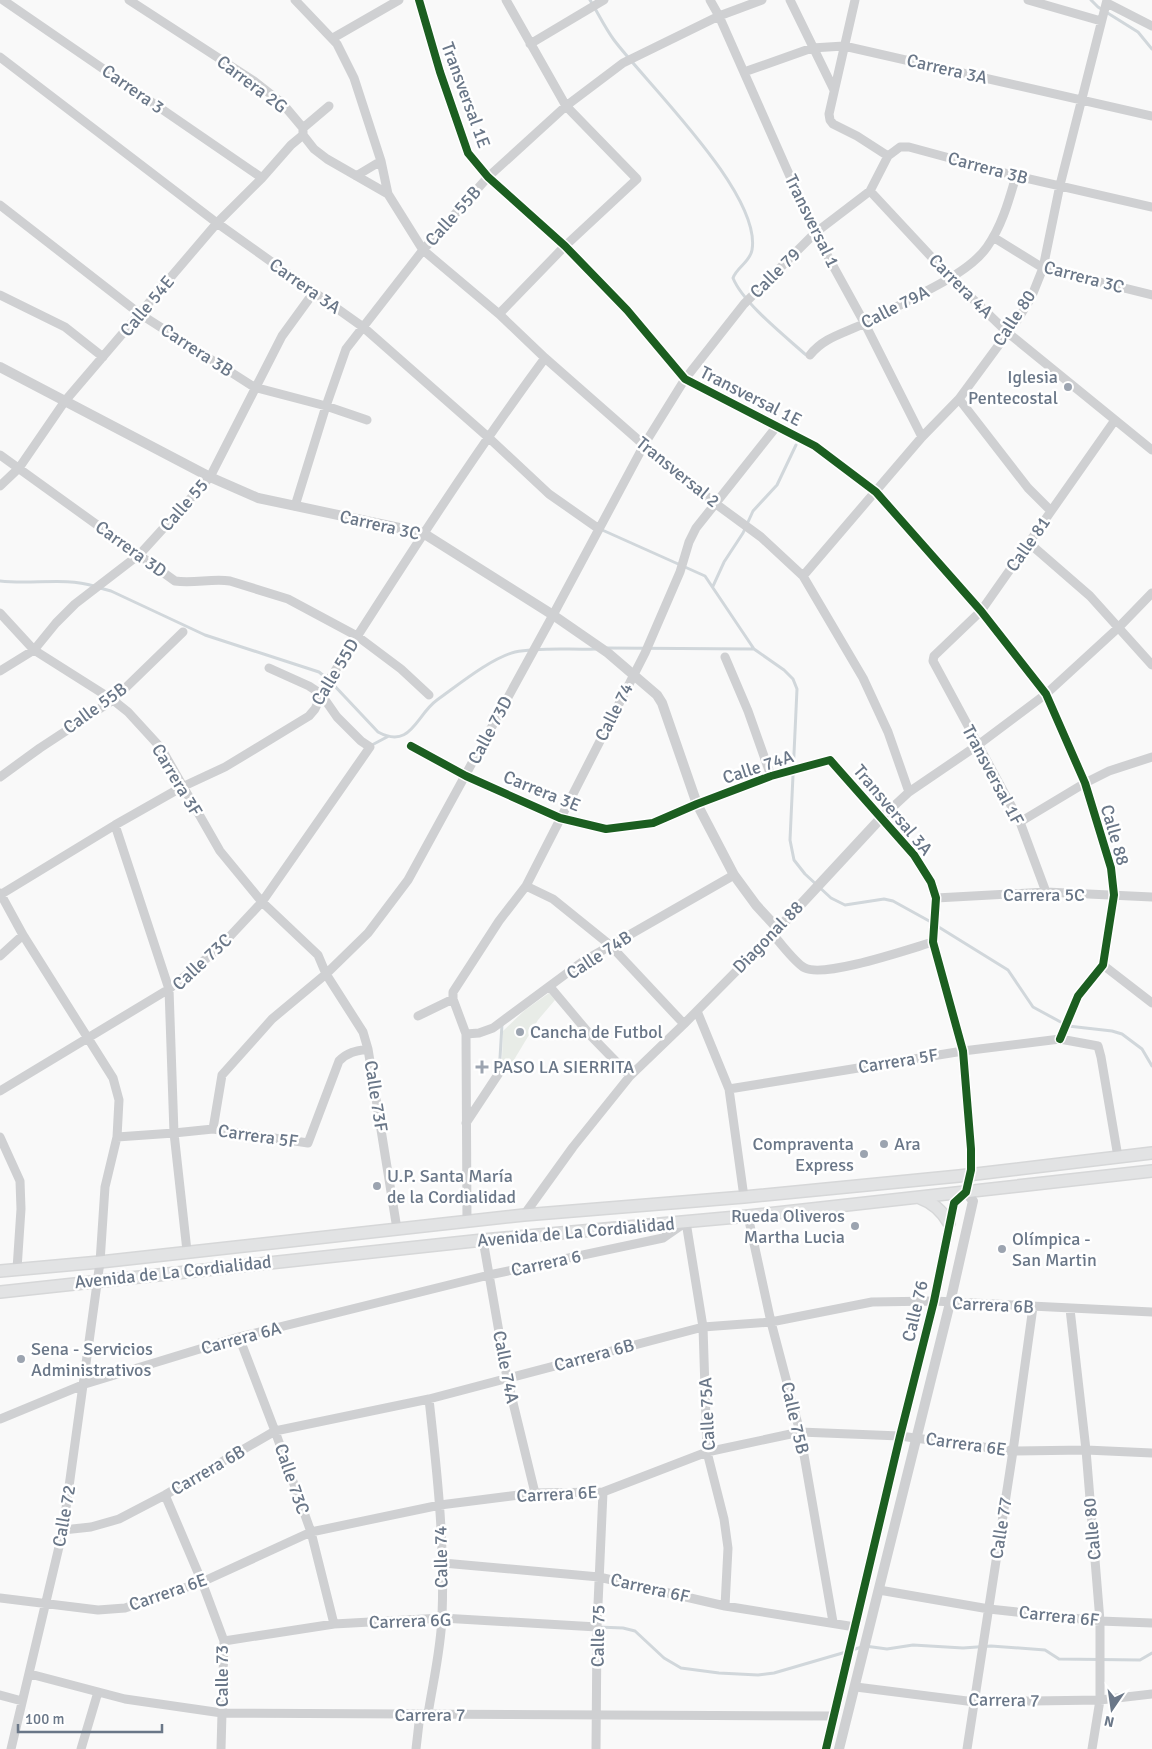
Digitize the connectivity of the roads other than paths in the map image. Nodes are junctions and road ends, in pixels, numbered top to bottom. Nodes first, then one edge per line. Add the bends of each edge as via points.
1 (3, 0) edge
2 (129, 0) edge
3 (295, 0) edge
4 (399, 0) edge
5 (419, 0) edge
6 (506, 0) edge
7 (710, 0) edge
8 (762, 0) edge
9 (790, 0) edge
10 (855, 0) edge
11 (1028, 0) edge
12 (602, 1) edge
13 (1105, 9) edge
14 (719, 16) junction
15 (1152, 26) edge
16 (333, 38) junction
17 (530, 44) junction
18 (844, 46) junction
19 (812, 48) junction
20 (0, 57) edge
21 (744, 72) junction
22 (834, 90) junction
23 (1081, 99) junction
24 (329, 106) dead end
25 (566, 106) junction
26 (1152, 116) edge
27 (303, 132) junction
28 (888, 156) junction
29 (381, 161) junction
30 (356, 176) junction
31 (1016, 176) junction
32 (262, 178) junction
33 (488, 178) junction
34 (1060, 186) junction
35 (870, 191) junction
36 (388, 194) junction
37 (0, 205) edge
38 (1152, 208) edge
39 (217, 223) junction
40 (815, 233) junction
41 (993, 237) junction
42 (565, 246) junction
43 (423, 250) junction
44 (1043, 268) junction
45 (951, 278) junction
46 (314, 292) junction
47 (0, 294) edge
48 (1152, 294) edge
49 (746, 301) joint
50 (140, 314) junction
51 (499, 314) junction
52 (865, 324) junction
53 (363, 327) junction
54 (1008, 332) junction
55 (810, 355) dead end
56 (103, 357) junction
57 (545, 358) junction
58 (0, 367) edge
59 (685, 379) junction
60 (254, 387) junction
61 (958, 399) junction
62 (65, 401) junction
63 (326, 406) junction
64 (367, 420) dead end
65 (1115, 420) junction
66 (777, 426) junction
67 (488, 437) junction
68 (922, 437) junction
69 (644, 445) junction
70 (1152, 450) edge
71 (0, 455) edge
72 (19, 468) junction
73 (210, 477) junction
74 (0, 486) edge
75 (876, 492) junction
76 (716, 504) junction
77 (295, 506) junction
78 (1051, 511) junction
79 (599, 529) junction
80 (423, 533) junction
81 (1029, 543) junction
82 (140, 554) junction
83 (803, 576) junction
84 (1152, 593) edge
85 (981, 611) junction
86 (0, 613) edge
87 (553, 615) junction
88 (1118, 628) junction
89 (183, 632) dead end
90 (357, 636) junction
91 (34, 650) junction
92 (725, 658) dead end
93 (933, 662) joint
94 (1152, 665) edge
95 (269, 668) dead end
96 (0, 671) edge
97 (634, 674) junction
98 (321, 694) junction
99 (1046, 694) junction
100 (429, 695) dead end
101 (113, 700) junction
102 (978, 745) junction
103 (411, 746) dead end
104 (1152, 757) edge
105 (830, 760) joint
106 (466, 776) junction
107 (771, 776) junction
108 (0, 777) edge
109 (1085, 783) junction
110 (182, 787) junction
111 (909, 792) junction
112 (697, 804) junction
113 (560, 818) junction
114 (881, 818) junction
115 (1020, 822) junction
116 (116, 825) junction
117 (734, 875) junction
118 (931, 882) joint
119 (526, 886) junction
120 (1046, 892) junction
121 (0, 894) edge
122 (1114, 895) junction
123 (1152, 897) edge
124 (936, 898) junction
125 (262, 902) junction
126 (776, 932) junction
127 (23, 935) junction
128 (933, 937) junction
129 (610, 946) junction
130 (0, 956) edge
131 (1103, 965) junction
132 (326, 974) junction
133 (550, 987) junction
134 (169, 990) junction
135 (453, 999) junction
136 (1152, 1003) edge
137 (696, 1011) junction
138 (418, 1016) dead end
139 (684, 1024) junction
140 (466, 1034) junction
141 (88, 1037) junction
142 (1060, 1039) junction
143 (368, 1049) junction
144 (963, 1050) junction
145 (499, 1073) dead end
146 (630, 1076) junction
147 (728, 1089) junction
148 (0, 1091) edge
149 (466, 1123) junction
150 (213, 1129) junction
151 (174, 1133) junction
152 (0, 1137) edge
153 (116, 1137) junction
154 (1152, 1153) edge
155 (1118, 1157) junction
156 (1152, 1171) edge
157 (970, 1174) junction
158 (966, 1192) junction
159 (744, 1197) junction
160 (918, 1198) junction
161 (524, 1216) junction
162 (748, 1216) junction
163 (467, 1222) junction
164 (686, 1222) junction
165 (950, 1224) junction
166 (397, 1229) junction
167 (483, 1240) junction
168 (187, 1251) junction
169 (100, 1262) junction
170 (17, 1270) junction
171 (0, 1271) edge
172 (489, 1274) junction
173 (98, 1280) junction
174 (0, 1292) edge
175 (934, 1301) junction
176 (950, 1302) junction
177 (1033, 1307) junction
178 (1070, 1309) junction
179 (1152, 1312) edge
180 (771, 1322) junction
181 (703, 1327) junction
182 (239, 1337) junction
183 (507, 1378) junction
184 (85, 1384) junction
185 (430, 1399) junction
186 (0, 1419) edge
187 (275, 1431) junction
188 (800, 1432) junction
189 (900, 1436) junction
190 (916, 1437) junction
191 (1086, 1450) junction
192 (1013, 1451) junction
193 (707, 1452) junction
194 (1152, 1453) edge
195 (603, 1492) junction
196 (535, 1493) junction
197 (164, 1495) junction
198 (440, 1505) junction
199 (63, 1530) junction
200 (311, 1532) junction
201 (443, 1563) junction
202 (599, 1577) junction
203 (202, 1582) junction
204 (878, 1590) junction
205 (0, 1598) edge
206 (45, 1604) junction
207 (726, 1606) junction
208 (989, 1609) junction
209 (442, 1618) junction
210 (1100, 1621) junction
211 (833, 1622) junction
212 (1152, 1622) edge
213 (334, 1624) junction
214 (597, 1626) junction
215 (854, 1627) junction
216 (224, 1641) junction
217 (30, 1674) junction
218 (856, 1688) junction
219 (98, 1692) junction
220 (0, 1694) edge
221 (1152, 1694) edge
222 (1100, 1700) junction
223 (22, 1701) junction
224 (975, 1702) junction
225 (222, 1713) junction
226 (424, 1714) junction
227 (596, 1716) junction
228 (834, 1716) junction
229 (11, 1749) edge
230 (81, 1749) edge
231 (220, 1749) edge
232 (416, 1749) edge
233 (596, 1749) edge
234 (826, 1749) edge
235 (839, 1749) edge
236 (967, 1749) edge
237 (1092, 1749) edge

1 - 32 street, Carrera 3
2 - 27 street, Carrera 2G via 254,81 282,103
3 - 16 street
4 - 16 street
5 - 33 street, Transversal 1E via 468,153
6 - 17 street
7 - 14 street, Transversal 1
8 - 14 street, Calle 55B
9 - 19 street
10 - 18 street
11 - 13 street
12 - 17 street
13 - 15 street
13 - 23 street, Calle 80
14 - 21 street, Transversal 1
14 - 25 street, Calle 55B via 623,64
16 - 29 street via 354,78
17 - 25 street
18 - 19 street, Carrera 3A
18 - 22 street
18 - 23 street, Carrera 3A
19 - 21 street, Carrera 3A
19 - 22 street
20 - 39 street, Carrera 3A
21 - 40 street, Transversal 1
22 - 28 street via 830,120
23 - 26 street, Carrera 3A
23 - 34 street, Calle 80
24 - 27 street, Calle 54E
25 - 33 street, Calle 55B
25 - 42 street via 636,179
27 - 30 street, Carrera 2G via 314,149 327,160
27 - 32 street, Calle 54E
28 - 31 street, Carrera 3B via 900,147 909,146
28 - 35 street, Calle 79
29 - 30 street
29 - 36 street
30 - 36 street, Carrera 2G
31 - 34 street, Carrera 3B
31 - 41 street, Calle 79A
32 - 39 street, Calle 54E
33 - 42 street, Transversal 1E
33 - 43 street, Calle 55B
34 - 38 street, Carrera 3B
34 - 44 street, Calle 80
35 - 40 street, Calle 79
35 - 45 street, Carrera 4A
36 - 43 street, Transversal 2
37 - 50 street, Carrera 3B
39 - 46 street, Carrera 3A
39 - 50 street, Calle 54E
40 - 49 street, Calle 79
40 - 52 street, Transversal 1
41 - 44 street, Carrera 3C
41 - 45 street, Calle 79A via 977,258
42 - 51 street
42 - 59 street, Transversal 1E via 627,310
43 - 51 street, Transversal 2
43 - 53 street, Calle 55B
44 - 48 street, Carrera 3C
44 - 54 street, Calle 80 via 1031,298
45 - 52 street, Calle 79A
45 - 54 street, Carrera 4A
46 - 53 street, Carrera 3A
46 - 60 street, Calle 55 via 282,336
47 - 56 street via 65,327
49 - 59 street, Calle 73D
50 - 56 street, Calle 54E
50 - 60 street, Carrera 3B
51 - 57 street, Transversal 2
52 - 55 street, Calle 79A via 825,340
52 - 68 street, Transversal 1
53 - 63 street, Calle 55B via 346,349
53 - 67 street, Carrera 3A
54 - 61 street, Calle 80
54 - 65 street, Carrera 4A
56 - 62 street, Calle 54E
57 - 67 street, Calle 55D
57 - 69 street, Transversal 2
58 - 62 street, Carrera 3C
59 - 66 street, Transversal 1E
59 - 69 street, Calle 73D
60 - 63 street, Carrera 3B
60 - 73 street, Calle 55
61 - 68 street, Calle 80
61 - 78 street via 1028,488
62 - 72 street, Calle 54E
62 - 73 street, Carrera 3C
63 - 64 street, Carrera 3B
63 - 77 street, Calle 55B
65 - 70 street, Carrera 4A
65 - 78 street, Calle 81
66 - 75 street, Transversal 1E via 815,446
66 - 76 street, Calle 74
67 - 79 street, Carrera 3A via 549,494
67 - 80 street, Calle 55D
68 - 75 street, Calle 80
69 - 76 street, Transversal 2
69 - 79 street, Calle 73D
71 - 72 street, Carrera 3D
72 - 74 street, Calle 54E
72 - 82 street, Carrera 3D
73 - 77 street, Carrera 3C via 258,498
73 - 82 street, Calle 55
75 - 83 street, Calle 80
75 - 85 street, Transversal 1E
76 - 83 street, Transversal 2
76 - 97 street, Calle 74 via 696,528
77 - 80 street, Carrera 3C
78 - 81 street, Calle 81
79 - 87 street, Calle 73D
80 - 87 street, Carrera 3C
80 - 90 street, Calle 55D
81 - 85 street, Calle 81
81 - 88 street via 1090,596
82 - 90 street, Carrera 3D via 176,581 230,581 288,599
82 - 91 street, Calle 55 via 75,604
83 - 111 street, Transversal 2 via 862,678 888,732
84 - 88 street
85 - 93 street, Calle 81 via 934,656
85 - 99 street, Transversal 1E
86 - 91 street, Carrera 3F
87 - 97 street, Carrera 3C
87 - 106 street, Calle 73D
88 - 94 street
88 - 99 street
89 - 101 street, Calle 55B
90 - 98 street, Calle 55D
90 - 100 street, Carrera 3D
91 - 96 street, Calle 55
91 - 101 street, Carrera 3F
92 - 107 street
93 - 102 street, Transversal 1F
95 - 98 street
97 - 112 street, Carrera 3C via 658,695 662,703
97 - 113 street, Calle 74
98 - 110 street, Calle 55D via 309,716 225,767
98 - 125 street, Calle 73C via 337,717 370,747
99 - 102 street, Diagonal 88
99 - 109 street, Calle 88
101 - 108 street, Calle 55B
101 - 110 street, Carrera 3F via 161,748
102 - 111 street, Diagonal 88
102 - 115 street, Transversal 1F
103 - 106 street, Carrera 3E
104 - 109 street via 1109,771
105 - 107 street, Calle 74A
105 - 114 street, Transversal 3A
106 - 113 street, Carrera 3E
106 - 132 street, Calle 73D via 408,880 368,933
107 - 112 street, Calle 74A
109 - 115 street
109 - 122 street, Calle 88 via 1111,868
110 - 116 street, Calle 55D
110 - 125 street, Carrera 3F via 220,851
111 - 114 street, Diagonal 88
112 - 113 street, Carrera 3E via 653,823 606,829
112 - 117 street, Carrera 3C
113 - 119 street, Calle 74
114 - 118 street, Transversal 3A via 914,855
114 - 126 street, Diagonal 88
115 - 120 street, Transversal 1F
116 - 121 street, Calle 55D
116 - 134 street
117 - 126 street, Carrera 3C
117 - 129 street, Calle 74B
118 - 124 street, Calle 76
119 - 129 street via 553,899
119 - 135 street, Calle 74 via 455,986
120 - 122 street, Carrera 5C
120 - 124 street, Carrera 5C
121 - 127 street, Calle 72
122 - 123 street, Carrera 5C
122 - 131 street, Calle 88
124 - 128 street, Calle 76
125 - 132 street, Carrera 3F via 318,955
125 - 134 street, Calle 73C via 218,949
126 - 128 street via 805,968 818,971 872,961
126 - 137 street, Diagonal 88
127 - 130 street
127 - 141 street, Calle 72
128 - 144 street, Calle 76
129 - 133 street, Calle 74B via 582,962
129 - 139 street
131 - 136 street
131 - 142 street, Calle 88 via 1078,996
132 - 143 street, Calle 73F via 363,1032
132 - 150 street, Calle 73D via 272,1019 222,1075
133 - 140 street, Calle 74B via 492,1028
133 - 146 street
134 - 141 street
134 - 151 street, Calle 73C
135 - 138 street
135 - 140 street
137 - 139 street, Diagonal 88
137 - 147 street
139 - 146 street, Diagonal 88
140 - 149 street
141 - 148 street
141 - 153 street, Calle 72 via 113,1078 119,1100
142 - 144 street, Carrera 5F
142 - 155 street, Carrera 5F via 1098,1046
143 - 150 street, Carrera 5F via 345,1055 339,1061 308,1143
143 - 166 street, Calle 73F
144 - 147 street, Carrera 5F
144 - 157 street, Calle 76 via 972,1149
145 - 149 street
146 - 161 street, Diagonal 88 via 573,1147
147 - 159 street
149 - 163 street
150 - 151 street, Carrera 5F
151 - 153 street, Carrera 5F
151 - 168 street, Calle 73C
152 - 170 street via 20,1181
153 - 169 street, Calle 72 via 105,1188
154 - 155 main road, Avenida de La Cordialidad
155 - 157 main road, Avenida de La Cordialidad
156 - 158 main road, Avenida de La Cordialidad
157 - 158 street, Calle 76
157 - 159 main road, Avenida de La Cordialidad
158 - 160 main road, Avenida de La Cordialidad
158 - 165 street, Calle 76 via 954,1203
158 - 176 street, Calle 76 via 973,1201
159 - 161 main road, Avenida de La Cordialidad
160 - 162 main road, Avenida de La Cordialidad
160 - 165 main road via 934,1205
161 - 163 main road, Avenida de La Cordialidad
162 - 164 main road, Avenida de La Cordialidad
162 - 180 street, Calle 75B
163 - 166 main road, Avenida de La Cordialidad
164 - 167 main road, Avenida de La Cordialidad
164 - 172 street, Carrera 6 via 663,1238
164 - 181 street, Calle 75A
165 - 175 street, Calle 76
166 - 168 main road, Avenida de La Cordialidad
167 - 172 street, Calle 74A
167 - 173 main road, Avenida de La Cordialidad
168 - 169 main road, Avenida de La Cordialidad
169 - 170 main road, Avenida de La Cordialidad
169 - 173 street, Calle 72
170 - 171 main road, Avenida de La Cordialidad
172 - 182 street, Carrera 6A
172 - 183 street, Calle 74A
173 - 174 main road, Avenida de La Cordialidad
173 - 184 street, Calle 72
175 - 176 street, Carrera 6B
175 - 180 street, Carrera 6B via 872,1302
175 - 189 street, Calle 76
176 - 177 street, Carrera 6B
176 - 190 street, Calle 76
177 - 178 street, Carrera 6B
177 - 192 street, Calle 77
178 - 179 street, Carrera 6B
178 - 191 street, Calle 80
180 - 181 street, Carrera 6B
180 - 188 street, Calle 75B
181 - 183 street, Carrera 6B
181 - 193 street, Calle 75A
182 - 184 street, Carrera 6A
182 - 187 street, Calle 73C
183 - 185 street, Carrera 6B
183 - 196 street, Calle 74A
184 - 186 street, Carrera 6A
184 - 199 street, Calle 72
185 - 187 street, Carrera 6B
185 - 198 street, Calle 74
187 - 197 street, Carrera 6B
187 - 200 street, Calle 73C
188 - 189 street, Carrera 6E
188 - 193 street, Carrera 6E
188 - 211 street, Calle 75B
189 - 190 street, Carrera 6E
189 - 215 street, Calle 76
190 - 192 street, Carrera 6E
190 - 204 street, Calle 76
191 - 192 street, Carrera 6E
191 - 194 street, Carrera 6E
191 - 210 street, Calle 80
192 - 208 street, Calle 77
193 - 195 street, Carrera 6E
193 - 207 street, Calle 75A via 728,1548
195 - 196 street, Carrera 6E
195 - 202 street, Calle 75
196 - 198 street, Carrera 6E
197 - 199 street, Carrera 6B via 119,1519
197 - 203 street, Calle 73
198 - 200 street, Carrera 6E
198 - 201 street, Calle 74
199 - 206 street, Calle 72
200 - 203 street, Carrera 6E
200 - 213 street, Calle 73C
201 - 202 street, Carrera 6F
201 - 209 street, Calle 74
202 - 207 street, Carrera 6F
202 - 214 street, Calle 75
203 - 206 street, Carrera 6E via 125,1608 98,1610
203 - 216 street, Calle 73
204 - 208 street, Carrera 6F
204 - 218 street, Calle 76
205 - 206 street, Carrera 6E
206 - 217 street, Calle 72
207 - 211 street, Carrera 6F
208 - 210 street, Carrera 6F
208 - 224 street, Calle 77
209 - 213 street, Carrera 6G
209 - 214 street, Carrera 6G
209 - 226 street, Calle 74
210 - 212 street, Carrera 6F
210 - 222 street, Calle 80
211 - 215 street, Carrera 6F
213 - 216 street, Carrera 6G
214 - 227 street, Calle 75
215 - 228 street, Calle 76
216 - 225 street, Calle 73
217 - 219 street, Carrera 7
217 - 223 street, Calle 72
218 - 224 street, Carrera 7
218 - 235 street, Calle 76
219 - 225 street, Carrera 7
219 - 230 street
220 - 223 street
221 - 222 street, Carrera 7
222 - 224 street, Carrera 7
222 - 237 street, Calle 80
223 - 229 street, Calle 72
224 - 236 street, Calle 77
225 - 226 street, Carrera 7
225 - 231 street, Calle 73
226 - 227 street, Carrera 7
226 - 232 street, Calle 74
227 - 228 street, Carrera 7
227 - 233 street, Calle 75
228 - 234 street, Calle 76

